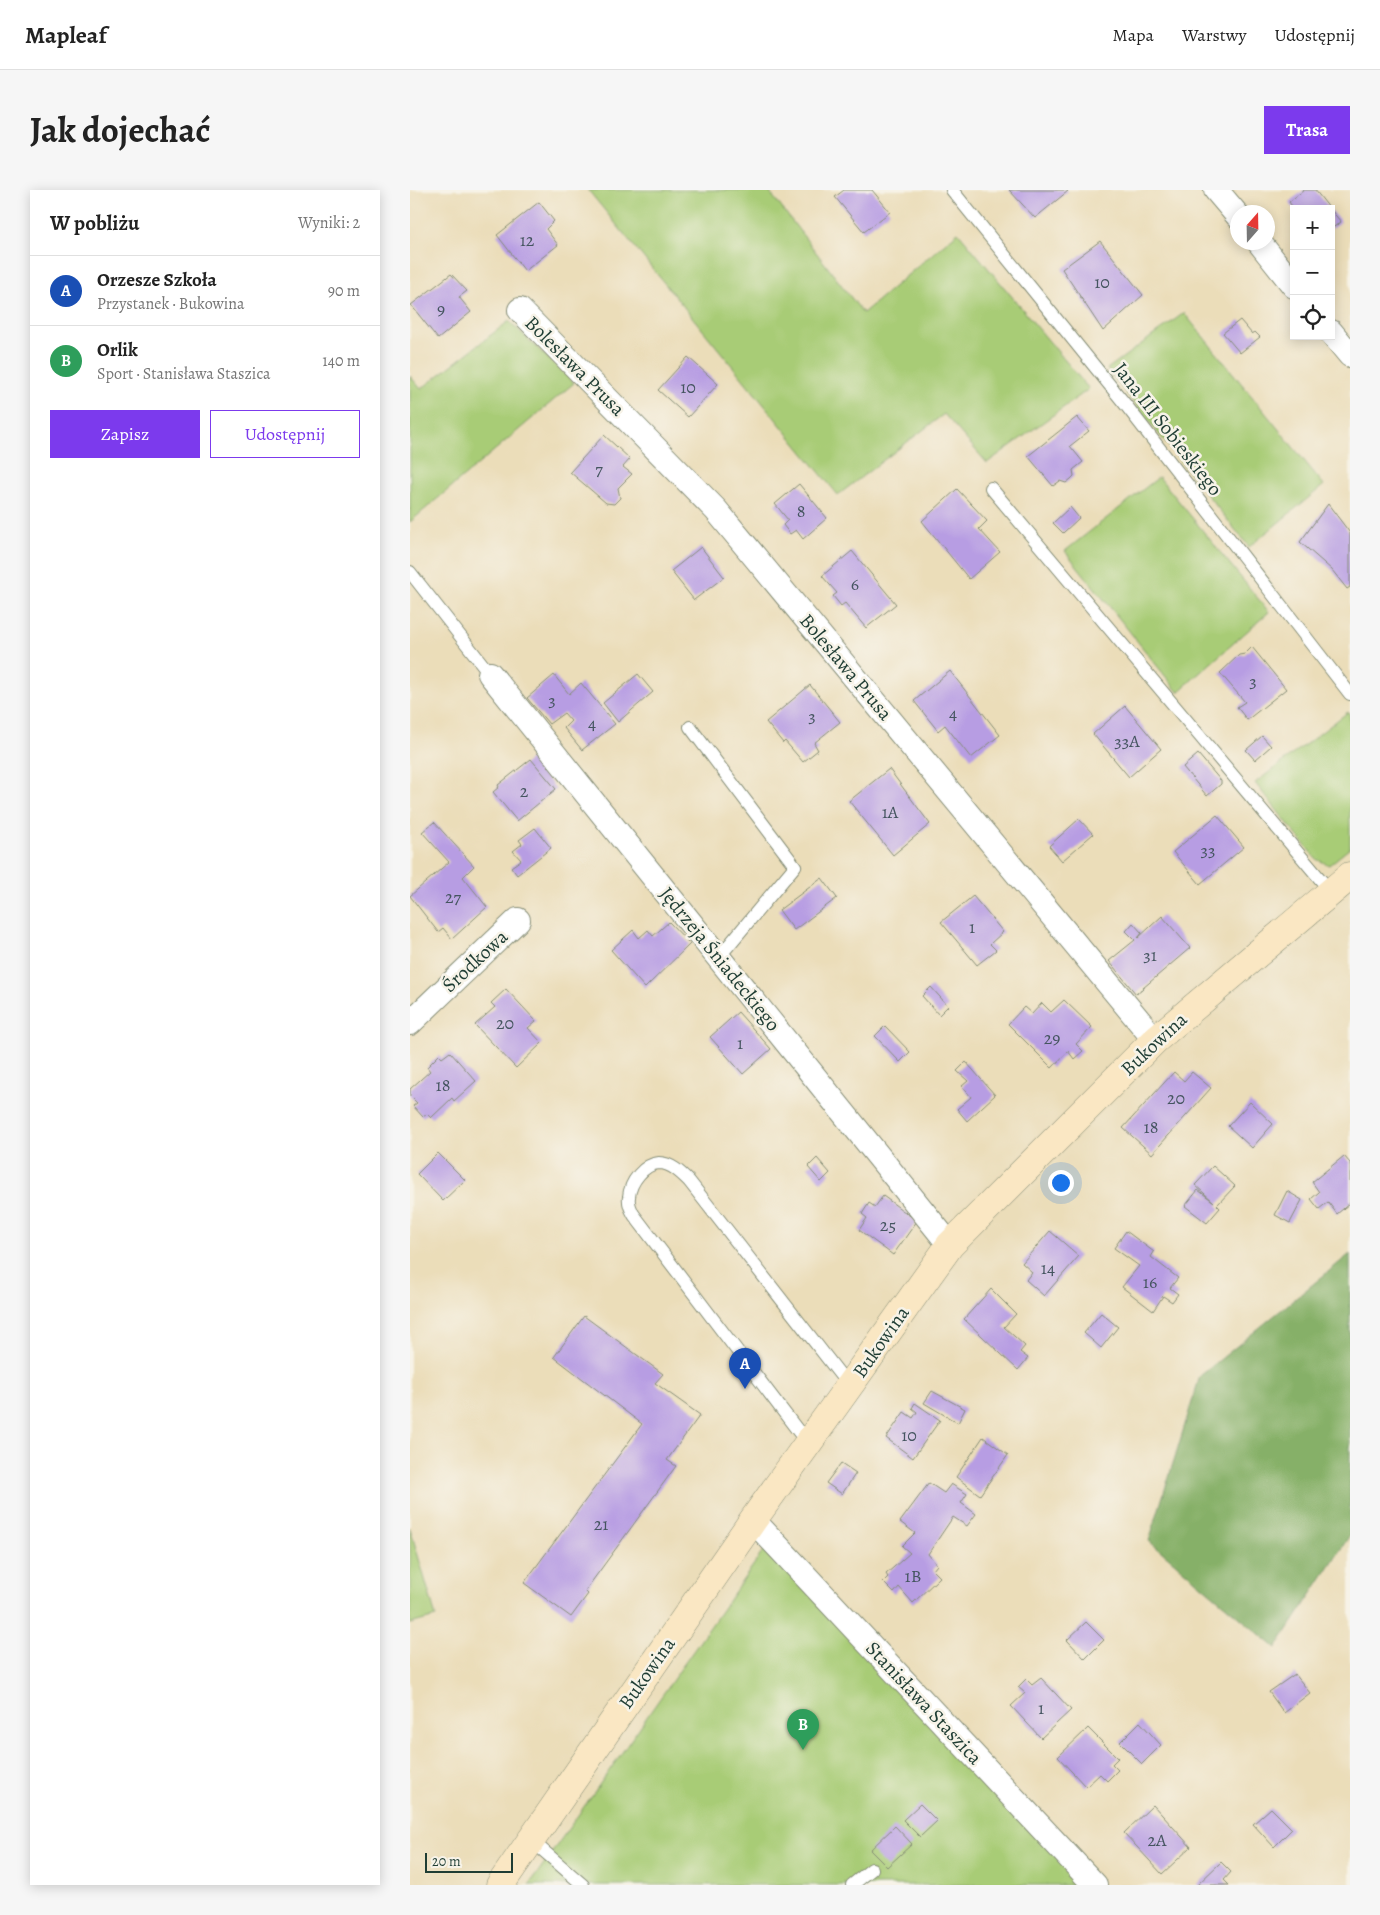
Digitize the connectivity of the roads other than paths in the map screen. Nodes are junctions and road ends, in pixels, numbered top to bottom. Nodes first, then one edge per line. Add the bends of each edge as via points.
1 (952, 190) edge
2 (1216, 190) edge
3 (1230, 207) edge
4 (1265, 250) edge
5 (1290, 281) edge
6 (520, 310) dead end
7 (1335, 337) edge
8 (1350, 355) edge
9 (991, 488) dead end
10 (410, 572) edge
11 (490, 674) joint
12 (1350, 694) edge
13 (690, 728) dead end
14 (1341, 884) edge
15 (518, 920) dead end
16 (719, 957) junction
17 (410, 1023) edge
18 (1155, 1040) junction
19 (950, 1245) junction
20 (849, 1386) junction
21 (808, 1444) junction
22 (753, 1520) junction
23 (531, 1840) junction
24 (872, 1868) dead end
25 (500, 1885) edge
26 (582, 1885) edge
27 (852, 1885) edge
28 (1095, 1885) edge

1 - 12 lane, Jana III Sobieskiego via 1125,404
2 - 3 street
4 - 5 street
6 - 18 street, Bolesława Prusa via 716,510
7 - 8 street
9 - 14 lane
10 - 11 lane
11 - 16 street, Jędrzeja Śniadeckiego
13 - 16 lane via 796,866
14 - 18 street, Bukowina
15 - 17 street, Środkowa
16 - 19 street, Jędrzeja Śniadeckiego
18 - 19 street, Bukowina
19 - 20 street, Bukowina
20 - 21 street, Bukowina
20 - 21 lane via 689,1180 677,1169 660,1163 650,1165 639,1174 628,1197 634,1215
21 - 22 street, Bukowina
22 - 23 street, Bukowina
22 - 28 street, Stanisława Staszica
23 - 25 street, Bukowina
23 - 26 lane
24 - 27 lane

